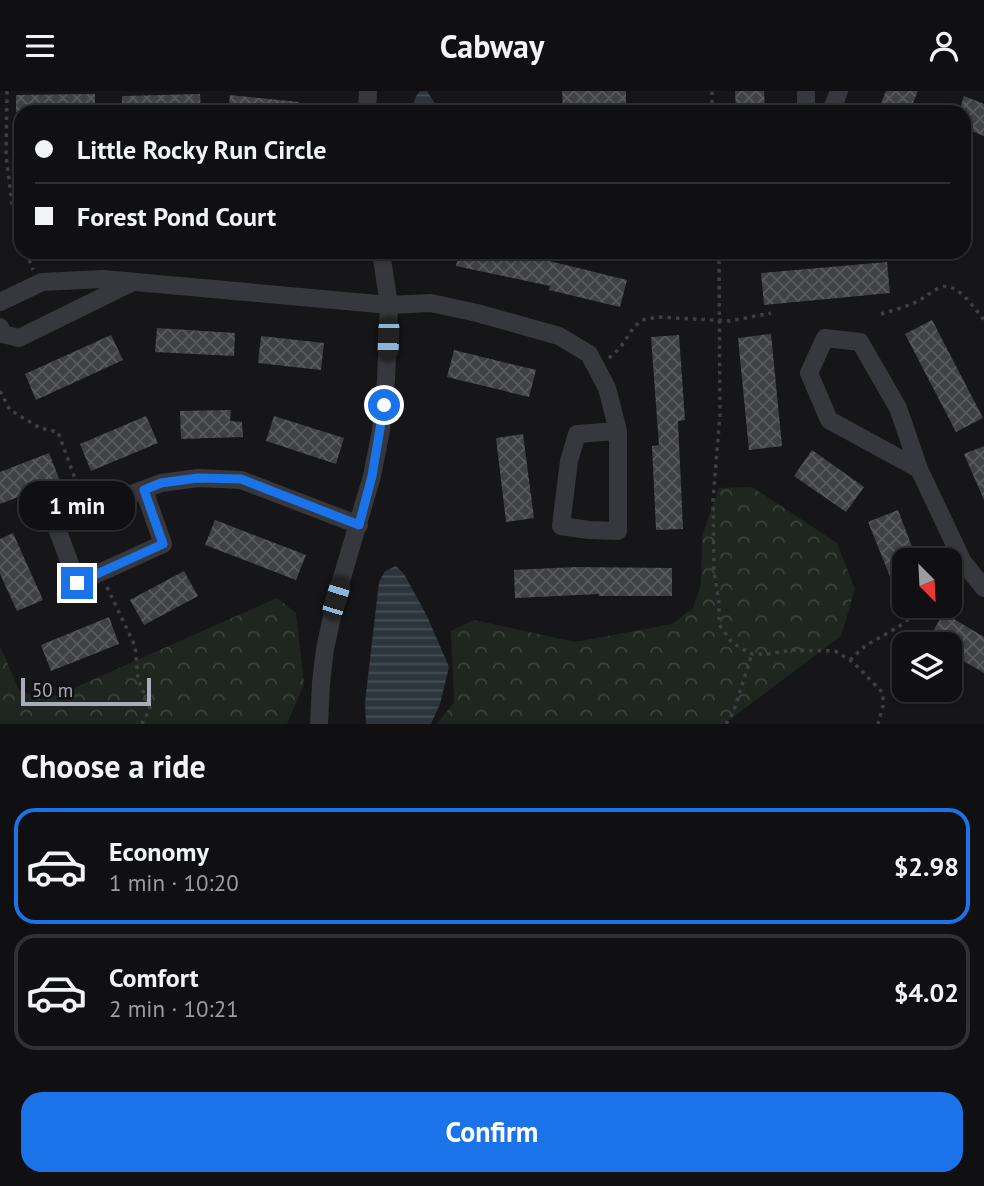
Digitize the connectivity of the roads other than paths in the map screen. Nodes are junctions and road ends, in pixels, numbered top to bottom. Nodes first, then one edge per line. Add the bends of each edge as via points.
1 (382, 259) edge
2 (133, 282) junction
3 (0, 302) edge
4 (389, 305) junction
5 (0, 327) edge
6 (618, 431) junction
7 (919, 469) junction
8 (144, 490) junction
9 (359, 525) junction
10 (984, 588) edge
11 (319, 724) edge

1 - 4 street
2 - 3 street via 42,282
2 - 4 street
2 - 5 street via 19,338 4,334
4 - 6 street via 431,303 559,336 589,354 607,388
4 - 9 street via 381,430
6 - 6 street via 618,531 561,526 577,434
7 - 7 street via 829,420 809,373 825,338 860,342 898,408
7 - 10 street via 963,562
8 - 8 street via 163,544 77,583 55,523
8 - 9 street via 198,478 241,479
9 - 11 street via 325,649

